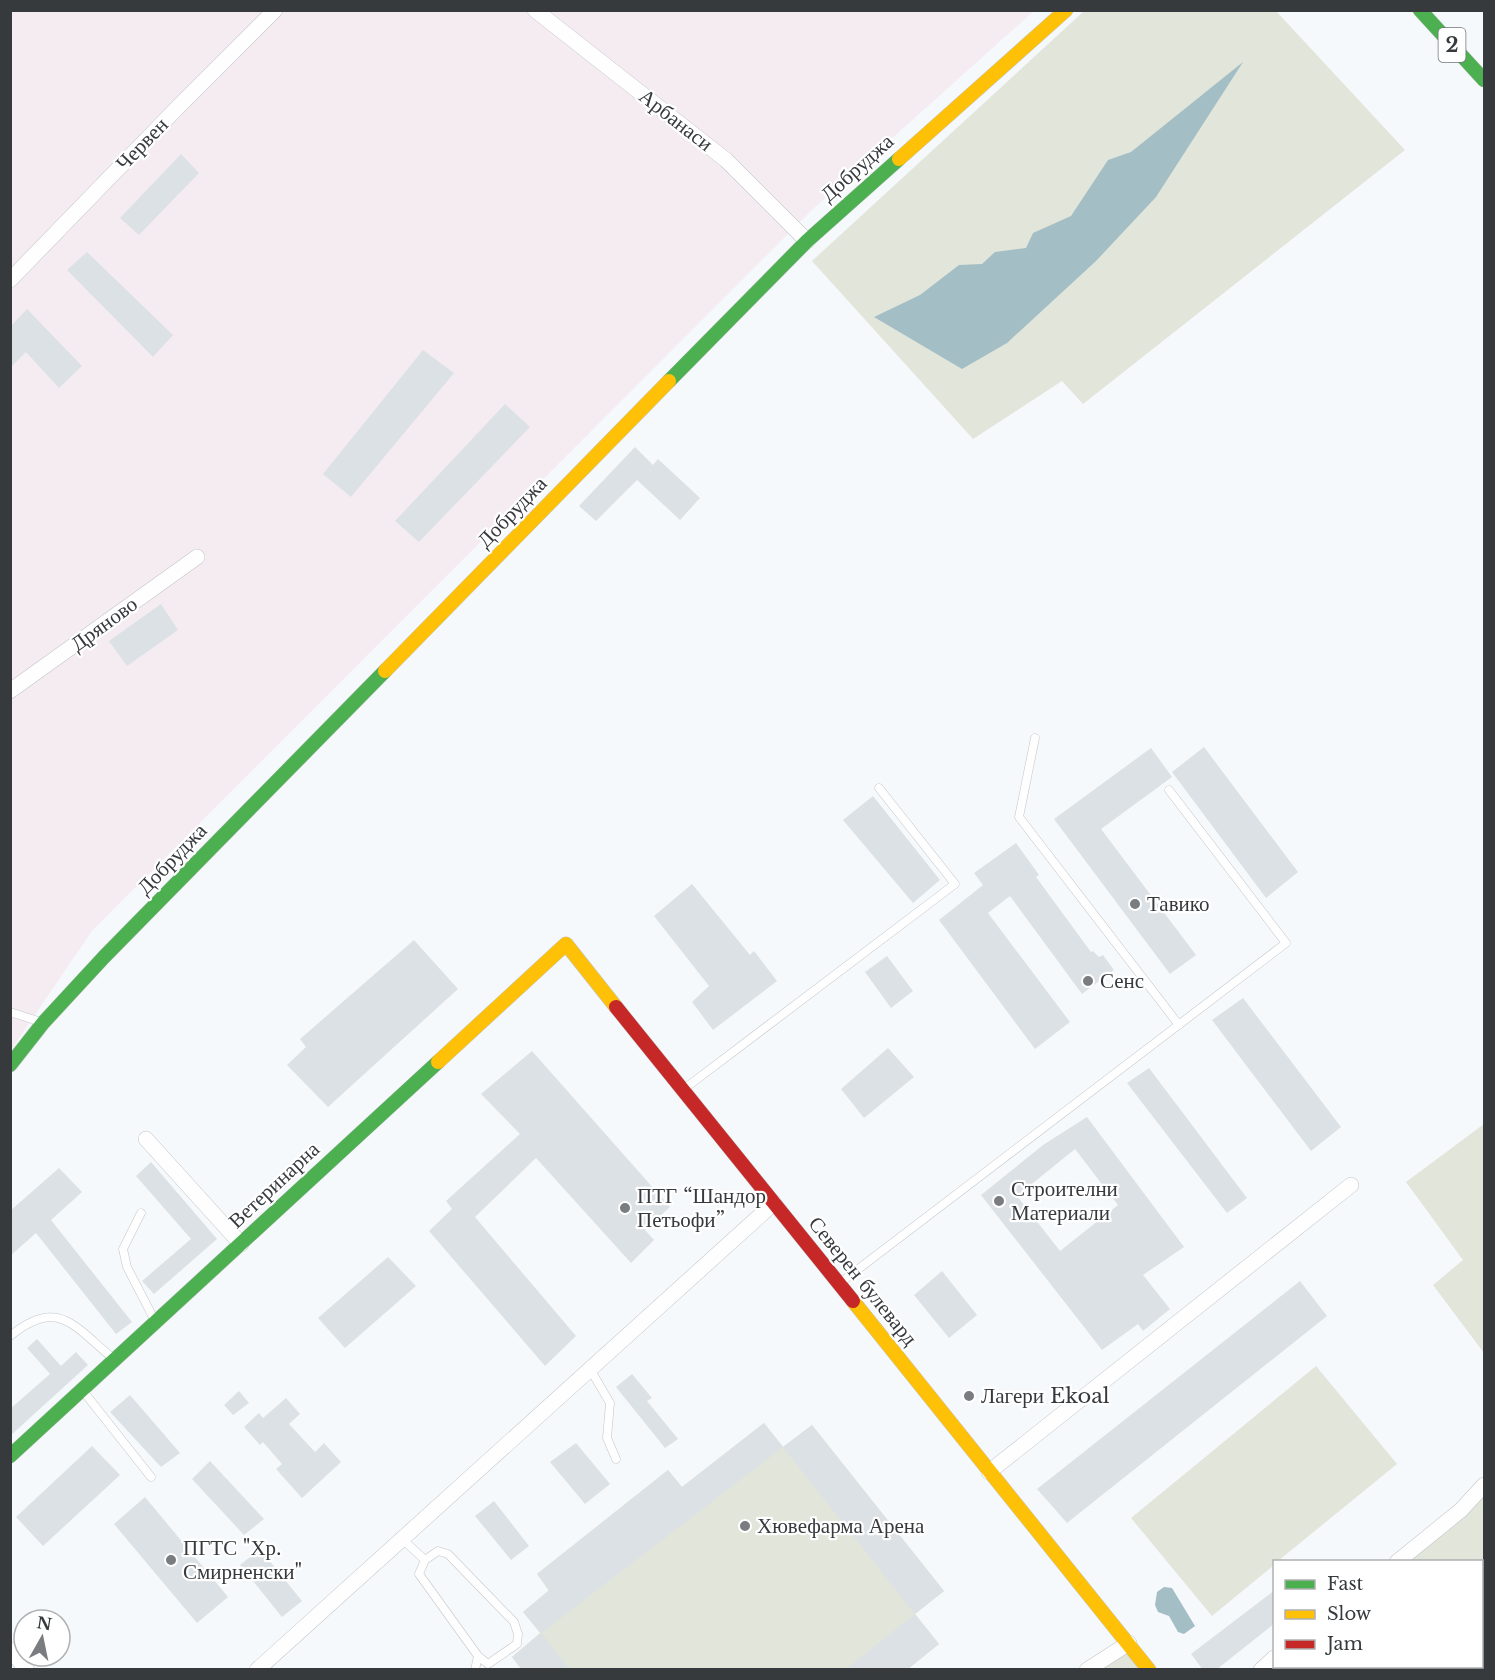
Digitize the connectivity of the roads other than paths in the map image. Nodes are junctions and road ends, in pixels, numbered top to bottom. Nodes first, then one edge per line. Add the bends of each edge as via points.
1 (275, 10) edge
2 (535, 10) edge
3 (1066, 10) edge
4 (1420, 10) edge
5 (1485, 80) edge
6 (807, 241) junction
7 (10, 280) edge
8 (197, 557) dead end
9 (10, 692) edge
10 (1035, 738) dead end
11 (879, 788) dead end
12 (1168, 790) dead end
13 (566, 944) joint
14 (10, 1012) edge
15 (43, 1023) junction
16 (1179, 1025) junction
17 (10, 1065) edge
18 (683, 1090) junction
19 (146, 1139) dead end
20 (1352, 1185) dead end
21 (774, 1203) junction
22 (141, 1214) dead end
23 (241, 1244) junction
24 (839, 1284) junction
25 (156, 1322) junction
26 (10, 1336) edge
27 (116, 1360) junction
28 (590, 1369) junction
29 (82, 1390) junction
30 (10, 1456) edge
31 (616, 1459) dead end
32 (989, 1472) junction
33 (151, 1477) dead end
34 (1485, 1485) edge
35 (402, 1539) junction
36 (425, 1560) junction
37 (1399, 1560) edge
38 (1130, 1643) junction
39 (10, 1650) edge
40 (478, 1656) junction
41 (1273, 1660) edge
42 (262, 1668) edge
43 (27, 1670) edge
44 (475, 1670) edge
45 (1088, 1670) edge
46 (1149, 1670) edge
47 (1260, 1670) edge

1 - 7 street, Червен
2 - 6 street, Арбанаси via 726,160
3 - 6 street, Добруджа
4 - 5 street, 2
6 - 15 street, Добруджа
8 - 9 street, Дряново
10 - 16 lane via 1019,817
11 - 18 lane via 955,884
12 - 16 lane via 1286,943
13 - 18 street, Северен булевард
13 - 23 street, Ветеринарна
14 - 15 lane
15 - 17 street, Добруджа
16 - 24 lane
18 - 21 street, Северен булевард
19 - 23 street
20 - 32 street
21 - 24 street, Северен булевард
21 - 28 street
22 - 25 lane via 123,1249 127,1267
23 - 25 street, Ветеринарна
24 - 32 street, Северен булевард
25 - 27 street, Ветеринарна
26 - 27 lane via 28,1321 61,1317
27 - 29 street, Ветеринарна
28 - 31 lane via 610,1403 608,1438
28 - 35 street
29 - 30 street, Ветеринарна
29 - 33 lane
32 - 38 street, Северен булевард
34 - 37 street
35 - 36 lane
35 - 42 street
36 - 40 lane via 419,1574
36 - 40 lane via 438,1551 448,1554 514,1622 518,1644 489,1664
38 - 45 street
38 - 46 street, Северен булевард
39 - 43 street
40 - 44 lane
41 - 47 street

